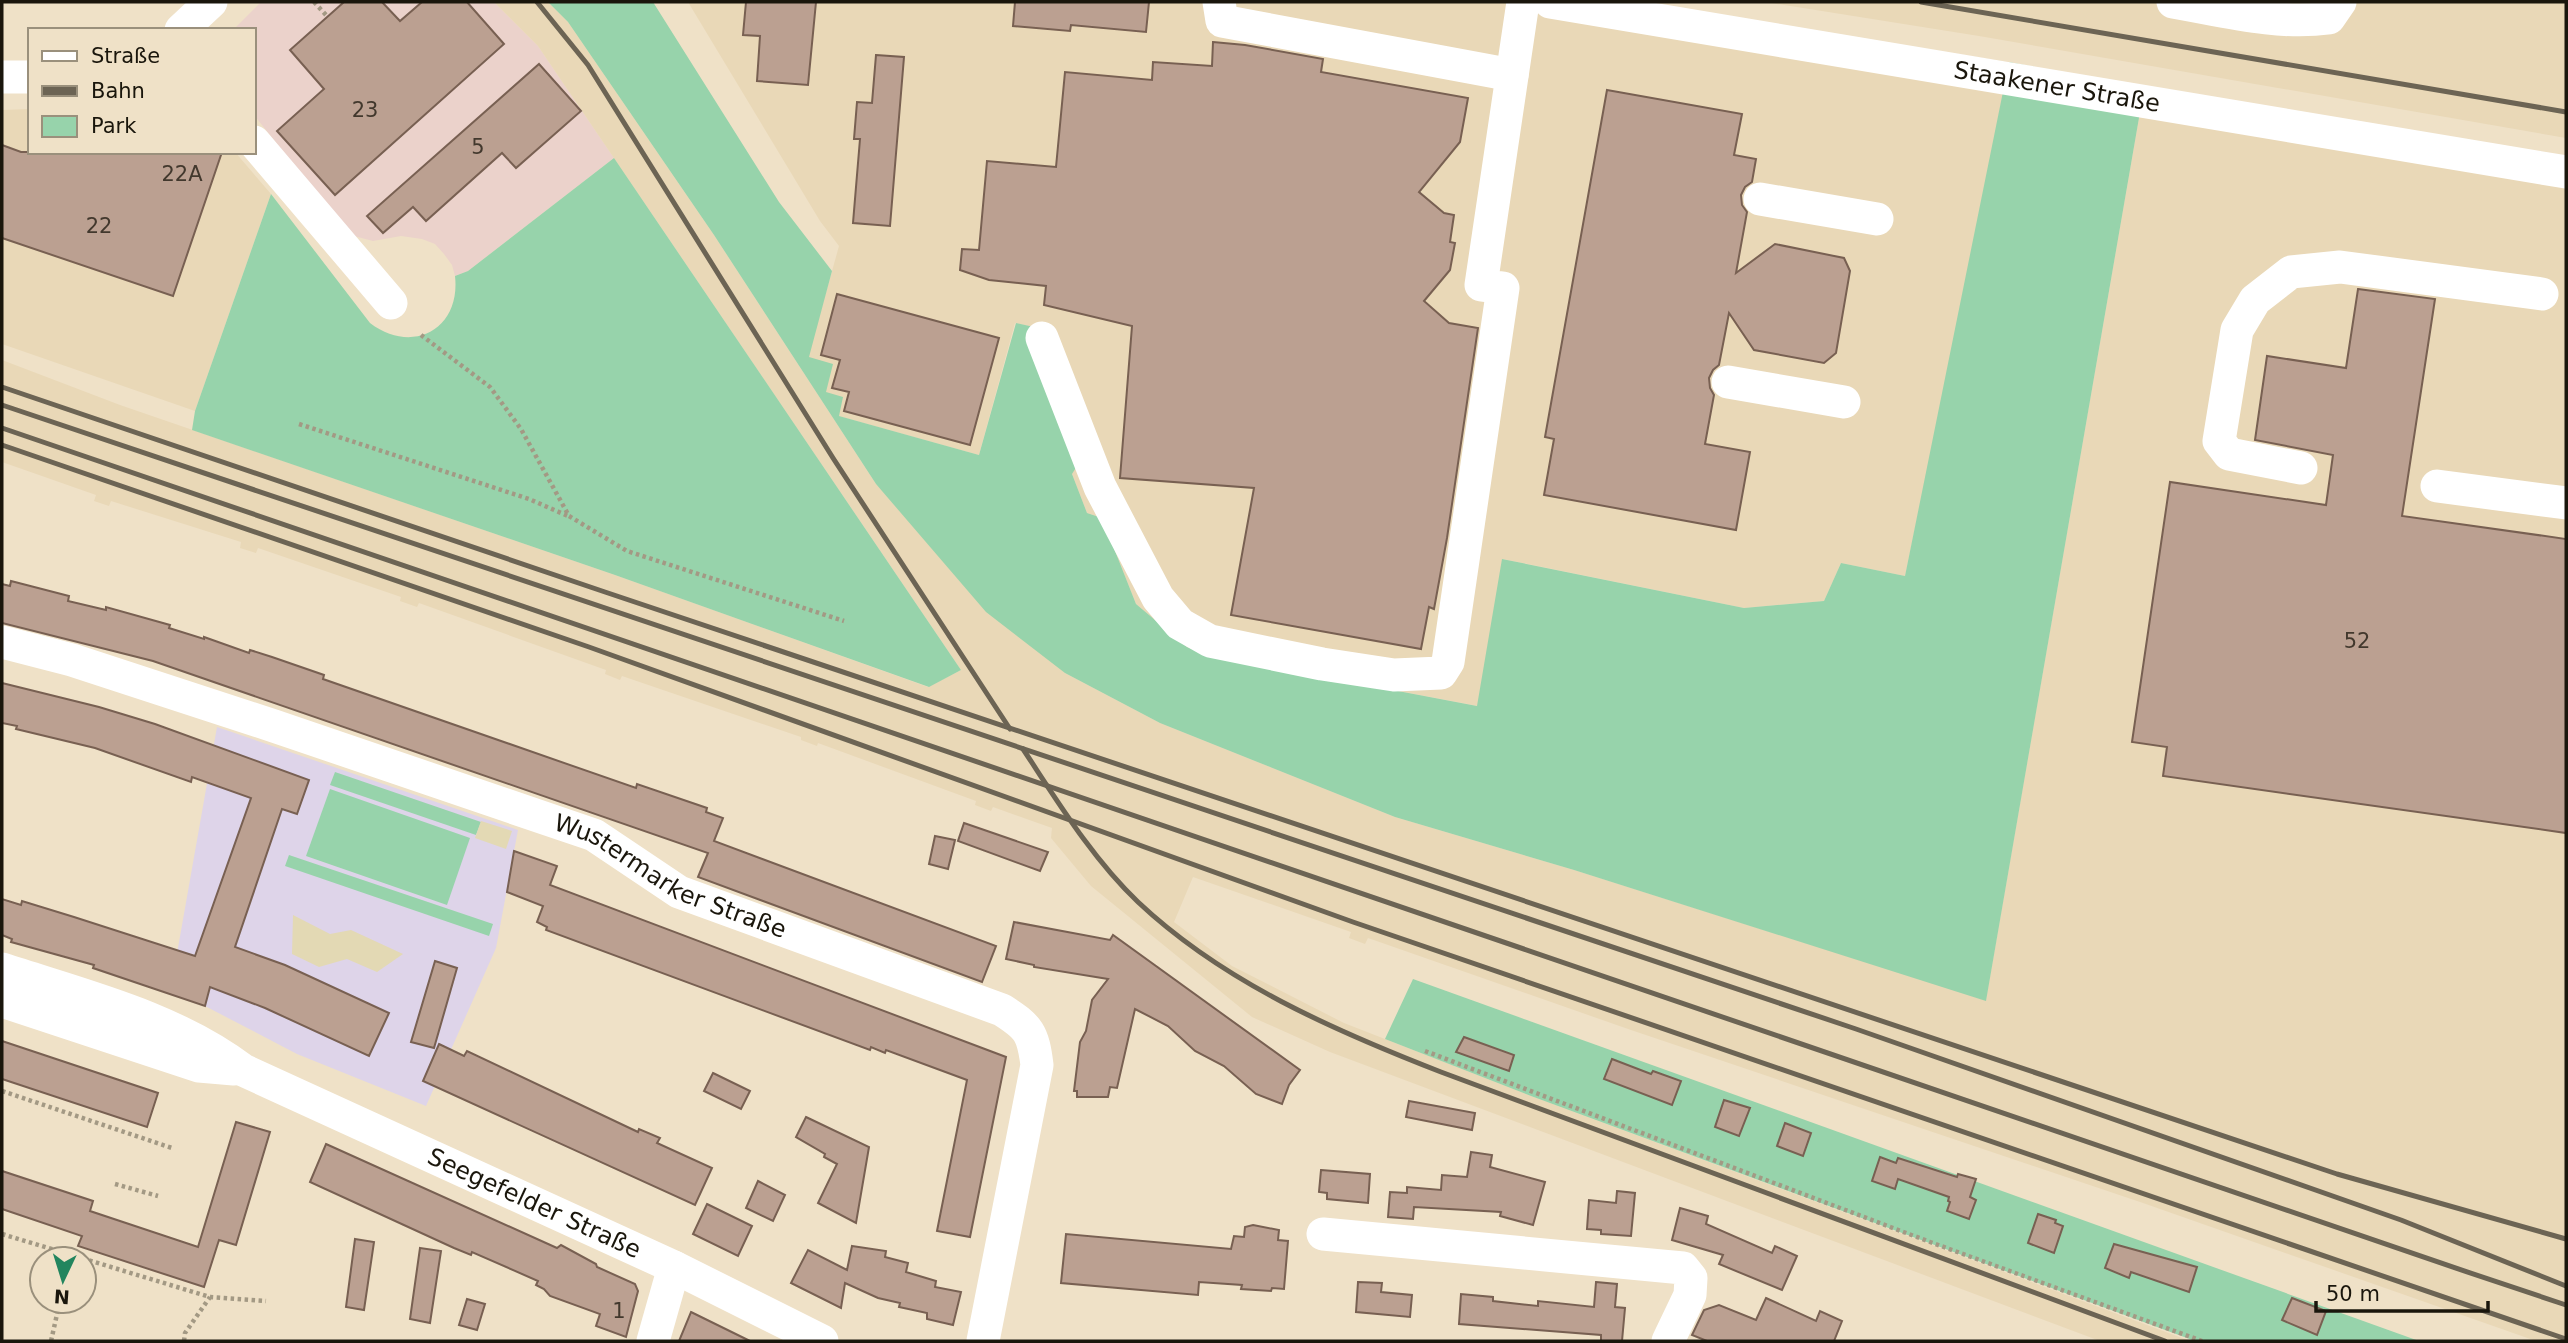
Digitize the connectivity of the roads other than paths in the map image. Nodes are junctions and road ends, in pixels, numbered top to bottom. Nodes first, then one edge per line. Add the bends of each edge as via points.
1 (211, 2) edge
2 (1219, 2) edge
3 (1523, 2) edge
4 (1550, 2) edge
5 (2173, 2) edge
6 (2340, 2) edge
7 (183, 28) edge
8 (1512, 75) junction
9 (28, 76) edge
10 (2, 77) edge
11 (256, 144) edge
12 (2566, 172) edge
13 (1760, 198) dead end
14 (1877, 219) dead end
15 (2542, 294) dead end
16 (391, 303) dead end
17 (1042, 338) dead end
18 (1728, 382) dead end
19 (1844, 402) dead end
20 (2301, 468) dead end
21 (2437, 486) dead end
22 (2566, 503) edge
23 (2, 642) edge
24 (2, 969) edge
25 (2, 1001) edge
26 (243, 1070) junction
27 (1323, 1234) dead end
28 (674, 1267) junction
29 (653, 1341) edge
30 (822, 1341) edge
31 (983, 1341) edge
32 (1668, 1341) edge

1 - 7 street
2 - 8 street via 1222,21
3 - 8 street
4 - 12 street, Staakener Straße
5 - 6 street via 2274,20 2310,21 2329,19
8 - 17 street via 1481,285 1503,288 1448,662 1441,673 1394,675 1322,664 1210,640 1180,624 1158,598 1100,487
9 - 10 street
11 - 16 street
13 - 14 street
15 - 20 street via 2340,267 2291,272 2255,300 2236,330 2219,441 2229,454
18 - 19 street
21 - 22 street
23 - 31 street, Wustermarker Straße via 236,713 594,835 679,892 1002,1010 1025,1025 1034,1041 1037,1065
24 - 26 street, Seegefelder Straße via 148,1018 215,1049
25 - 26 street, Seegefelder Straße via 199,1066
26 - 28 street, Seegefelder Straße
27 - 32 street via 1683,1268 1691,1278 1690,1295
28 - 29 street
28 - 30 street, Seegefelder Straße

